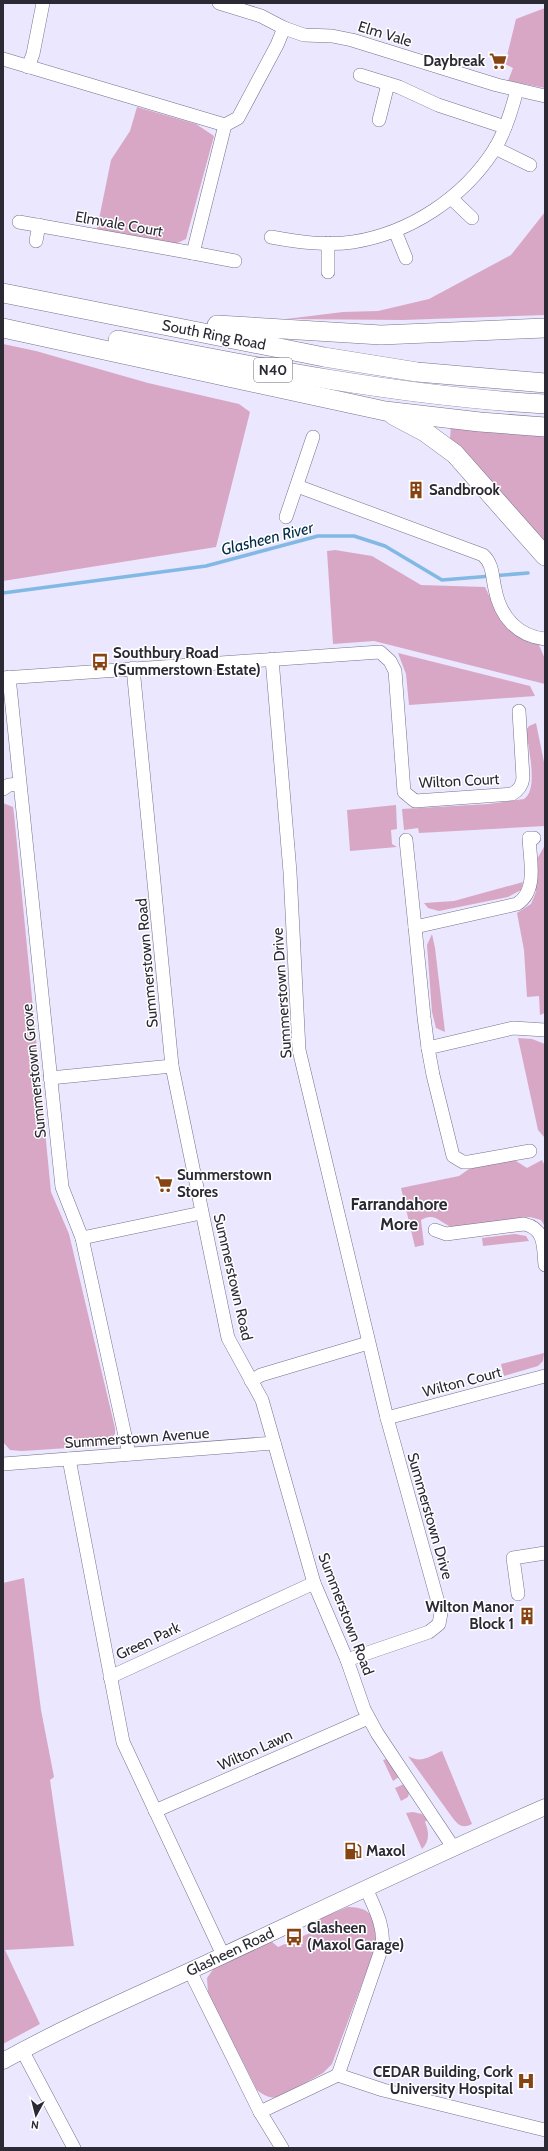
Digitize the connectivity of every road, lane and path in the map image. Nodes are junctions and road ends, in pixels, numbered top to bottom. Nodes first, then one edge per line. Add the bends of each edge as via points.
1 (43, 3) edge
2 (219, 3) edge
3 (284, 28) junction
4 (3, 59) edge
5 (28, 66) junction
6 (360, 75) dead end
7 (388, 84) junction
8 (517, 90) junction
9 (545, 96) edge
10 (379, 120) dead end
11 (225, 125) junction
12 (505, 127) junction
13 (495, 148) junction
14 (530, 165) dead end
15 (451, 198) junction
16 (472, 218) dead end
17 (19, 222) dead end
18 (39, 225) junction
19 (395, 231) junction
20 (271, 237) dead end
21 (36, 241) dead end
22 (328, 243) junction
23 (193, 253) junction
24 (406, 258) dead end
25 (235, 261) dead end
26 (328, 272) dead end
27 (3, 293) edge
28 (3, 317) edge
29 (142, 320) junction
30 (3, 328) edge
31 (545, 328) edge
32 (545, 383) edge
33 (545, 404) edge
34 (385, 411) junction
35 (545, 427) edge
36 (313, 437) dead end
37 (297, 486) junction
38 (286, 517) dead end
39 (545, 556) edge
40 (545, 639) edge
41 (272, 659) junction
42 (134, 668) junction
43 (6, 678) edge
44 (519, 711) dead end
45 (19, 784) junction
46 (3, 789) edge
47 (534, 838) dead end
48 (406, 840) dead end
49 (415, 926) junction
50 (545, 1030) edge
51 (428, 1048) junction
52 (172, 1066) junction
53 (50, 1078) junction
54 (530, 1151) dead end
55 (202, 1213) junction
56 (435, 1230) dead end
57 (82, 1238) junction
58 (545, 1265) edge
59 (368, 1343) junction
60 (545, 1376) edge
61 (251, 1381) junction
62 (387, 1418) junction
63 (274, 1443) junction
64 (129, 1454) junction
65 (70, 1459) junction
66 (3, 1464) edge
67 (545, 1553) edge
68 (314, 1583) junction
69 (518, 1594) dead end
70 (347, 1660) junction
71 (110, 1677) junction
72 (368, 1718) junction
73 (545, 1807) edge
74 (155, 1811) junction
75 (453, 1847) junction
76 (366, 1888) junction
77 (223, 1956) junction
78 (190, 1971) junction
79 (22, 2050) junction
80 (3, 2060) edge
81 (338, 2076) junction
82 (260, 2112) junction
83 (545, 2130) edge
84 (74, 2148) edge
85 (282, 2148) edge

1 - 5 street via 33,54
2 - 3 street, Elm Vale via 261,16
3 - 8 street, Elm Vale via 304,35 352,40
3 - 11 street via 238,118
4 - 5 street
5 - 11 street
6 - 7 street
7 - 10 street
7 - 12 street
8 - 9 street, Elm Vale
8 - 12 street
11 - 23 street
12 - 13 street
13 - 14 street
13 - 15 street via 466,186
15 - 16 street
15 - 19 street
17 - 18 street, Elmvale Court
18 - 21 street
18 - 23 street, Elmvale Court
19 - 22 street via 352,242
19 - 24 street
20 - 22 street
22 - 26 street
23 - 25 street, Elmvale Court
27 - 29 highway, South Ring Road / N40
28 - 33 highway, South Ring Road / N40 via 294,374 412,392
29 - 31 highway via 381,335
29 - 32 highway, South Ring Road / N40 via 324,357 417,372
30 - 34 highway
34 - 35 highway
34 - 39 highway via 424,432 455,454
36 - 37 street
37 - 38 street
37 - 40 street via 477,551 488,559 503,610 518,631
41 - 42 street
41 - 44 street, Wilton Court via 374,651 385,655 395,671 404,792 415,801 516,792 523,778
41 - 59 street, Summerstown Drive via 290,874 299,1050
42 - 43 street
42 - 52 street, Summerstown Road
43 - 45 street, Summerstown Grove
45 - 46 street via 9,785
45 - 53 street, Summerstown Grove via 32,885
47 - 49 street via 529,838 530,886 524,900
48 - 49 street
49 - 51 street
50 - 51 street via 513,1028
51 - 54 street via 453,1156 463,1162 469,1162
52 - 53 street
52 - 55 street, Summerstown Road
53 - 57 street, Summerstown Grove via 62,1187
55 - 57 street
55 - 61 street, Summerstown Road via 228,1338
56 - 58 street via 446,1234 524,1224 533,1226 542,1240
57 - 64 street, Summerstown Grove
59 - 61 street via 261,1375
59 - 62 street, Summerstown Drive
60 - 62 street, Wilton Court
61 - 63 street, Summerstown Road via 262,1400
62 - 70 street, Summerstown Drive via 441,1613 436,1629
63 - 64 street, Summerstown Avenue
63 - 68 street, Summerstown Road
64 - 65 street, Summerstown Avenue
65 - 66 street, Summerstown Avenue
65 - 71 street, Green Park
67 - 69 street via 512,1558
68 - 70 street, Summerstown Road
68 - 71 street, Green Park
70 - 72 street, Summerstown Road
71 - 74 street via 124,1744
72 - 74 street, Wilton Lawn
72 - 75 street, Summerstown Road
73 - 75 main road, Glasheen Road
74 - 77 street
75 - 76 main road, Glasheen Road
76 - 77 main road, Glasheen Road
76 - 81 street via 381,1923 382,1947
77 - 78 main road, Glasheen Road
78 - 79 main road, Glasheen Road via 51,2034
78 - 82 street
79 - 80 main road, Glasheen Road
79 - 84 street
81 - 82 street
81 - 83 street via 383,2090
82 - 85 street

